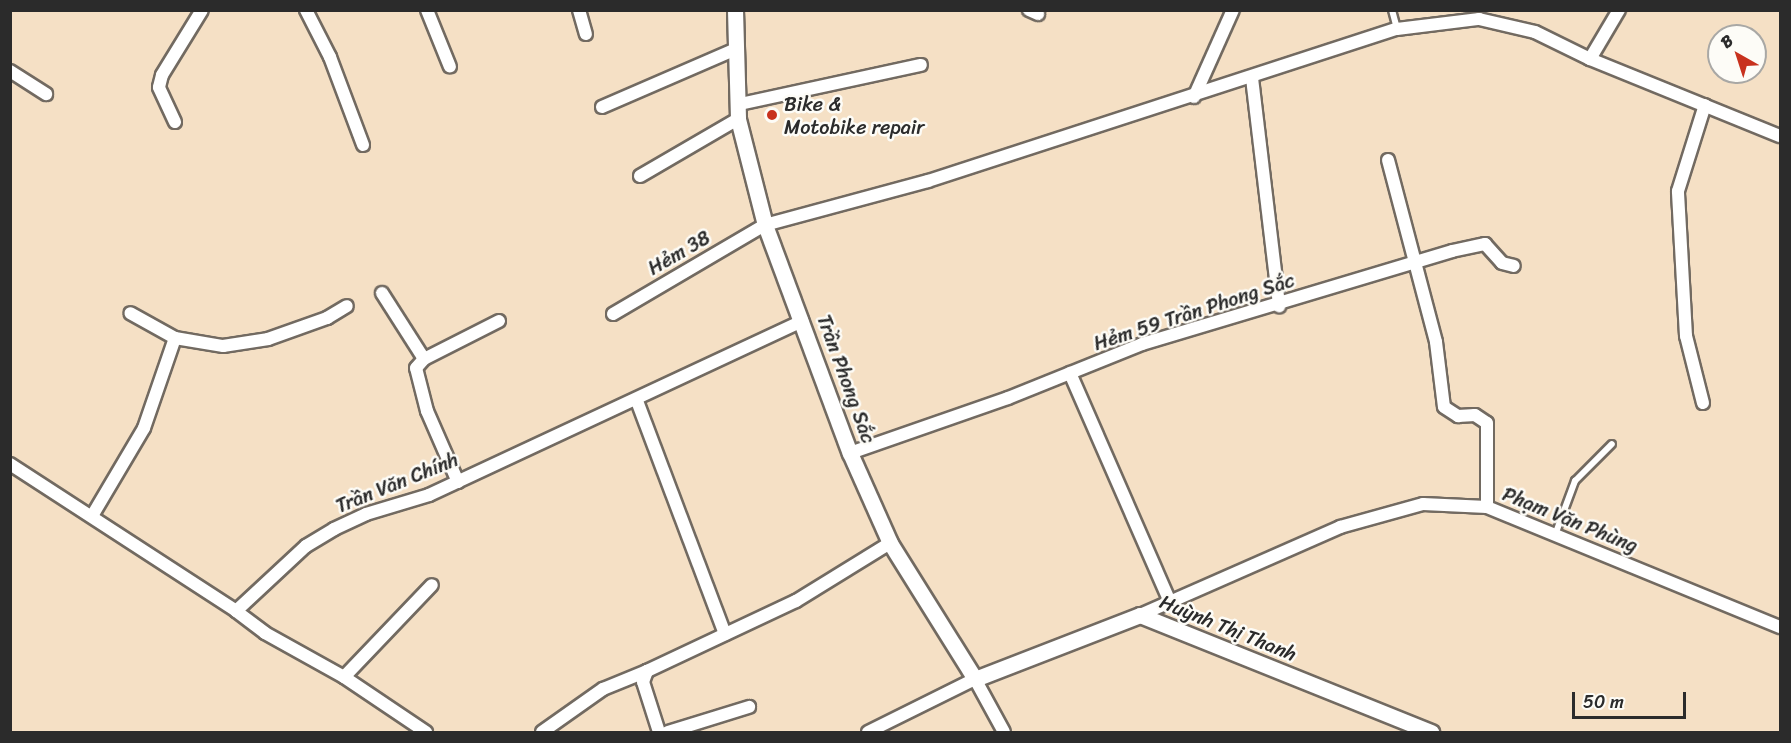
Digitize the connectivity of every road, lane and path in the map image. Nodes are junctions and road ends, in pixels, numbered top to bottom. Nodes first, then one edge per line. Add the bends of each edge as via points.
1 (202, 10) edge
2 (306, 10) edge
3 (427, 10) edge
4 (579, 10) edge
5 (735, 10) edge
6 (1233, 10) edge
7 (1392, 10) edge
8 (1619, 10) edge
9 (1397, 29) junction
10 (586, 34) dead end
11 (736, 50) junction
12 (1590, 59) junction
13 (921, 65) dead end
14 (450, 67) dead end
15 (10, 71) edge
16 (1252, 78) junction
17 (46, 94) dead end
18 (1194, 97) junction
19 (1705, 105) junction
20 (602, 107) dead end
21 (739, 112) junction
22 (175, 122) dead end
23 (1780, 136) edge
24 (363, 145) dead end
25 (1388, 160) dead end
26 (640, 176) dead end
27 (765, 225) junction
28 (1415, 261) junction
29 (1514, 266) dead end
30 (382, 293) dead end
31 (347, 306) dead end
32 (1279, 306) junction
33 (130, 313) dead end
34 (613, 314) dead end
35 (499, 321) dead end
36 (802, 321) junction
37 (175, 338) junction
38 (424, 359) junction
39 (1070, 373) junction
40 (637, 400) junction
41 (1703, 403) dead end
42 (1612, 444) dead end
43 (850, 453) junction
44 (10, 464) edge
45 (458, 482) junction
46 (1487, 507) junction
47 (92, 516) junction
48 (1555, 535) junction
49 (890, 543) junction
50 (432, 585) dead end
51 (1170, 602) junction
52 (236, 611) junction
53 (1140, 615) junction
54 (1780, 627) edge
55 (725, 634) junction
56 (648, 671) junction
57 (344, 677) junction
58 (975, 680) junction
59 (748, 707) dead end
60 (426, 732) edge
61 (542, 732) edge
62 (659, 732) edge
63 (668, 732) edge
64 (868, 732) edge
65 (1004, 732) edge
66 (1431, 732) edge

1 - 22 street via 162,75 159,87
2 - 24 street via 330,57
3 - 14 street
4 - 10 street
5 - 11 street, Trần Phong Sắc
6 - 18 street
7 - 9 lane
8 - 12 street
9 - 12 street, Hẻm 38 via 1479,19 1535,32
9 - 16 street, Hẻm 38
11 - 20 street
11 - 21 street, Trần Phong Sắc
12 - 19 street, Hẻm 38
13 - 21 street
15 - 17 street
16 - 18 street, Hẻm 38
16 - 32 street
18 - 27 street, Hẻm 38 via 927,181
19 - 23 street, Hẻm 38
19 - 41 street via 1678,190 1686,336
21 - 26 street
21 - 27 street, Trần Phong Sắc
25 - 28 street
27 - 34 street, Hẻm 38
27 - 36 street, Trần Phong Sắc
28 - 29 street, Hẻm 59 Trần Phong Sắc via 1485,244 1502,263
28 - 32 street, Hẻm 59 Trần Phong Sắc
28 - 46 street via 1436,342 1444,407 1458,416 1475,415 1487,423
30 - 38 street
31 - 37 street via 327,318 268,339 223,346
32 - 39 street, Hẻm 59 Trần Phong Sắc via 1142,345
33 - 37 street
35 - 38 street
36 - 40 street, Trần Văn Chính
36 - 43 street, Trần Phong Sắc
37 - 47 street via 144,428
38 - 45 street via 416,368 416,379
39 - 43 street, Hẻm 59 Trần Phong Sắc
39 - 51 street
40 - 45 street, Trần Văn Chính
40 - 55 street
42 - 48 lane via 1575,481
43 - 49 street, Trần Phong Sắc
44 - 47 street
45 - 52 street, Trần Văn Chính via 334,529 270,577
46 - 48 street, Phạm Văn Phùng
46 - 51 street, Phạm Văn Phùng via 1423,504 1340,527
47 - 52 street
48 - 54 street, Phạm Văn Phùng
49 - 55 street via 796,601
49 - 58 street, Trần Phong Sắc
50 - 57 street
51 - 53 street, Phạm Văn Phùng
52 - 57 street via 265,633
53 - 58 street, Huỳnh Thị Thanh
53 - 66 street, Huỳnh Thị Thanh
55 - 56 street
56 - 61 street via 603,689
56 - 62 street via 643,682
57 - 60 street
58 - 64 street
58 - 65 street, Trần Phong Sắc
59 - 63 street

